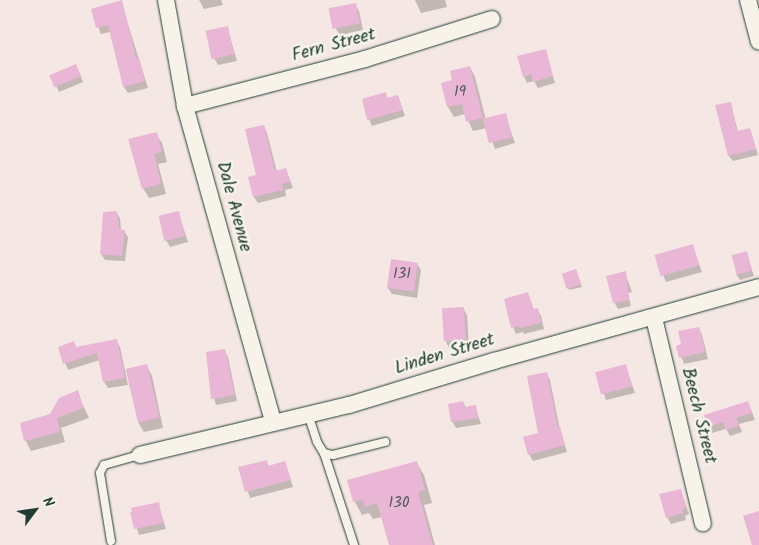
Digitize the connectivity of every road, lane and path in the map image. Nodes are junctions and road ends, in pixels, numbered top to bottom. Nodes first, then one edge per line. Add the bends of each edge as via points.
1 (166, 0) edge
2 (748, 0) edge
3 (492, 19) dead end
4 (759, 42) edge
5 (185, 106) junction
6 (759, 287) edge
7 (654, 318) junction
8 (308, 414) junction
9 (273, 422) junction
10 (385, 442) dead end
11 (324, 453) junction
12 (140, 455) joint
13 (703, 523) dead end
14 (111, 541) dead end
15 (354, 545) edge

1 - 5 street, Dale Avenue
2 - 4 street
3 - 5 street, Fern Street via 365,59
5 - 9 street, Dale Avenue
6 - 7 street, Linden Street
7 - 8 street, Linden Street
7 - 13 street, Beech Street
8 - 9 street, Linden Street
8 - 11 lane
9 - 12 street, Linden Street
10 - 11 lane via 333,455
11 - 15 lane
12 - 14 lane via 104,466 100,473

